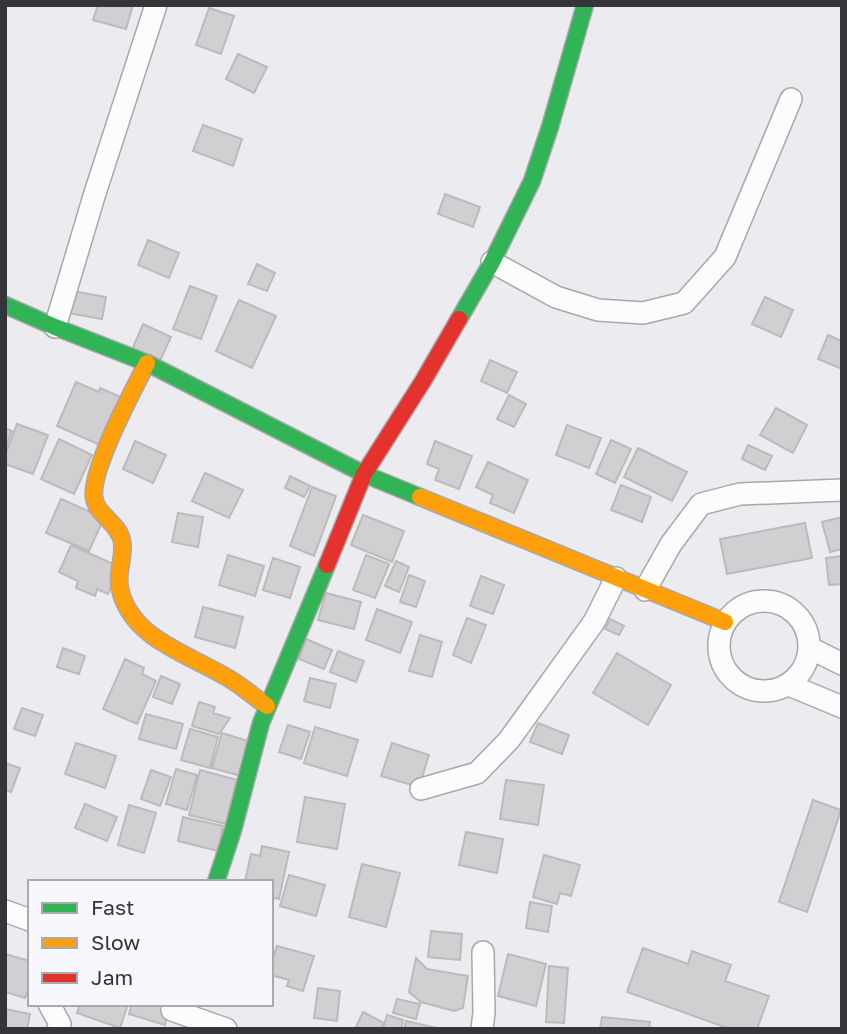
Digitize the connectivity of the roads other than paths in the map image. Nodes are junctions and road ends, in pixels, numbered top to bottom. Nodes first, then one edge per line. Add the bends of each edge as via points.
1 (156, 5) edge
2 (585, 5) edge
3 (791, 99) dead end
4 (492, 262) junction
5 (5, 305) edge
6 (55, 327) junction
7 (147, 363) junction
8 (365, 474) junction
9 (842, 490) edge
10 (616, 578) junction
11 (645, 590) junction
12 (725, 622) junction
13 (810, 648) junction
14 (842, 664) edge
15 (789, 685) junction
16 (267, 706) junction
17 (842, 707) edge
18 (421, 789) dead end
19 (217, 880) edge
20 (5, 911) edge
21 (28, 919) edge
22 (483, 952) dead end
23 (50, 1006) edge
24 (171, 1014) edge
25 (58, 1029) edge
26 (226, 1029) edge
27 (482, 1029) edge

1 - 6 street
2 - 4 street via 532,181
3 - 4 street via 725,257 684,303 643,313 598,310 556,297
4 - 8 street
5 - 6 street
6 - 7 street
7 - 8 street
7 - 16 street via 95,483 99,510 122,539 120,589 142,629
8 - 10 street
8 - 16 street
9 - 11 street via 740,494 701,504
10 - 11 street
10 - 18 street via 594,622 509,740 477,773
11 - 12 street
12 - 13 street via 739,607 757,601 778,603 795,612 806,629
12 - 15 street via 718,641 720,662 731,678 749,689 769,691
13 - 14 street
13 - 15 street via 803,669
15 - 17 street
16 - 19 street
20 - 21 street
22 - 27 street
23 - 25 street via 60,1024
24 - 26 street

